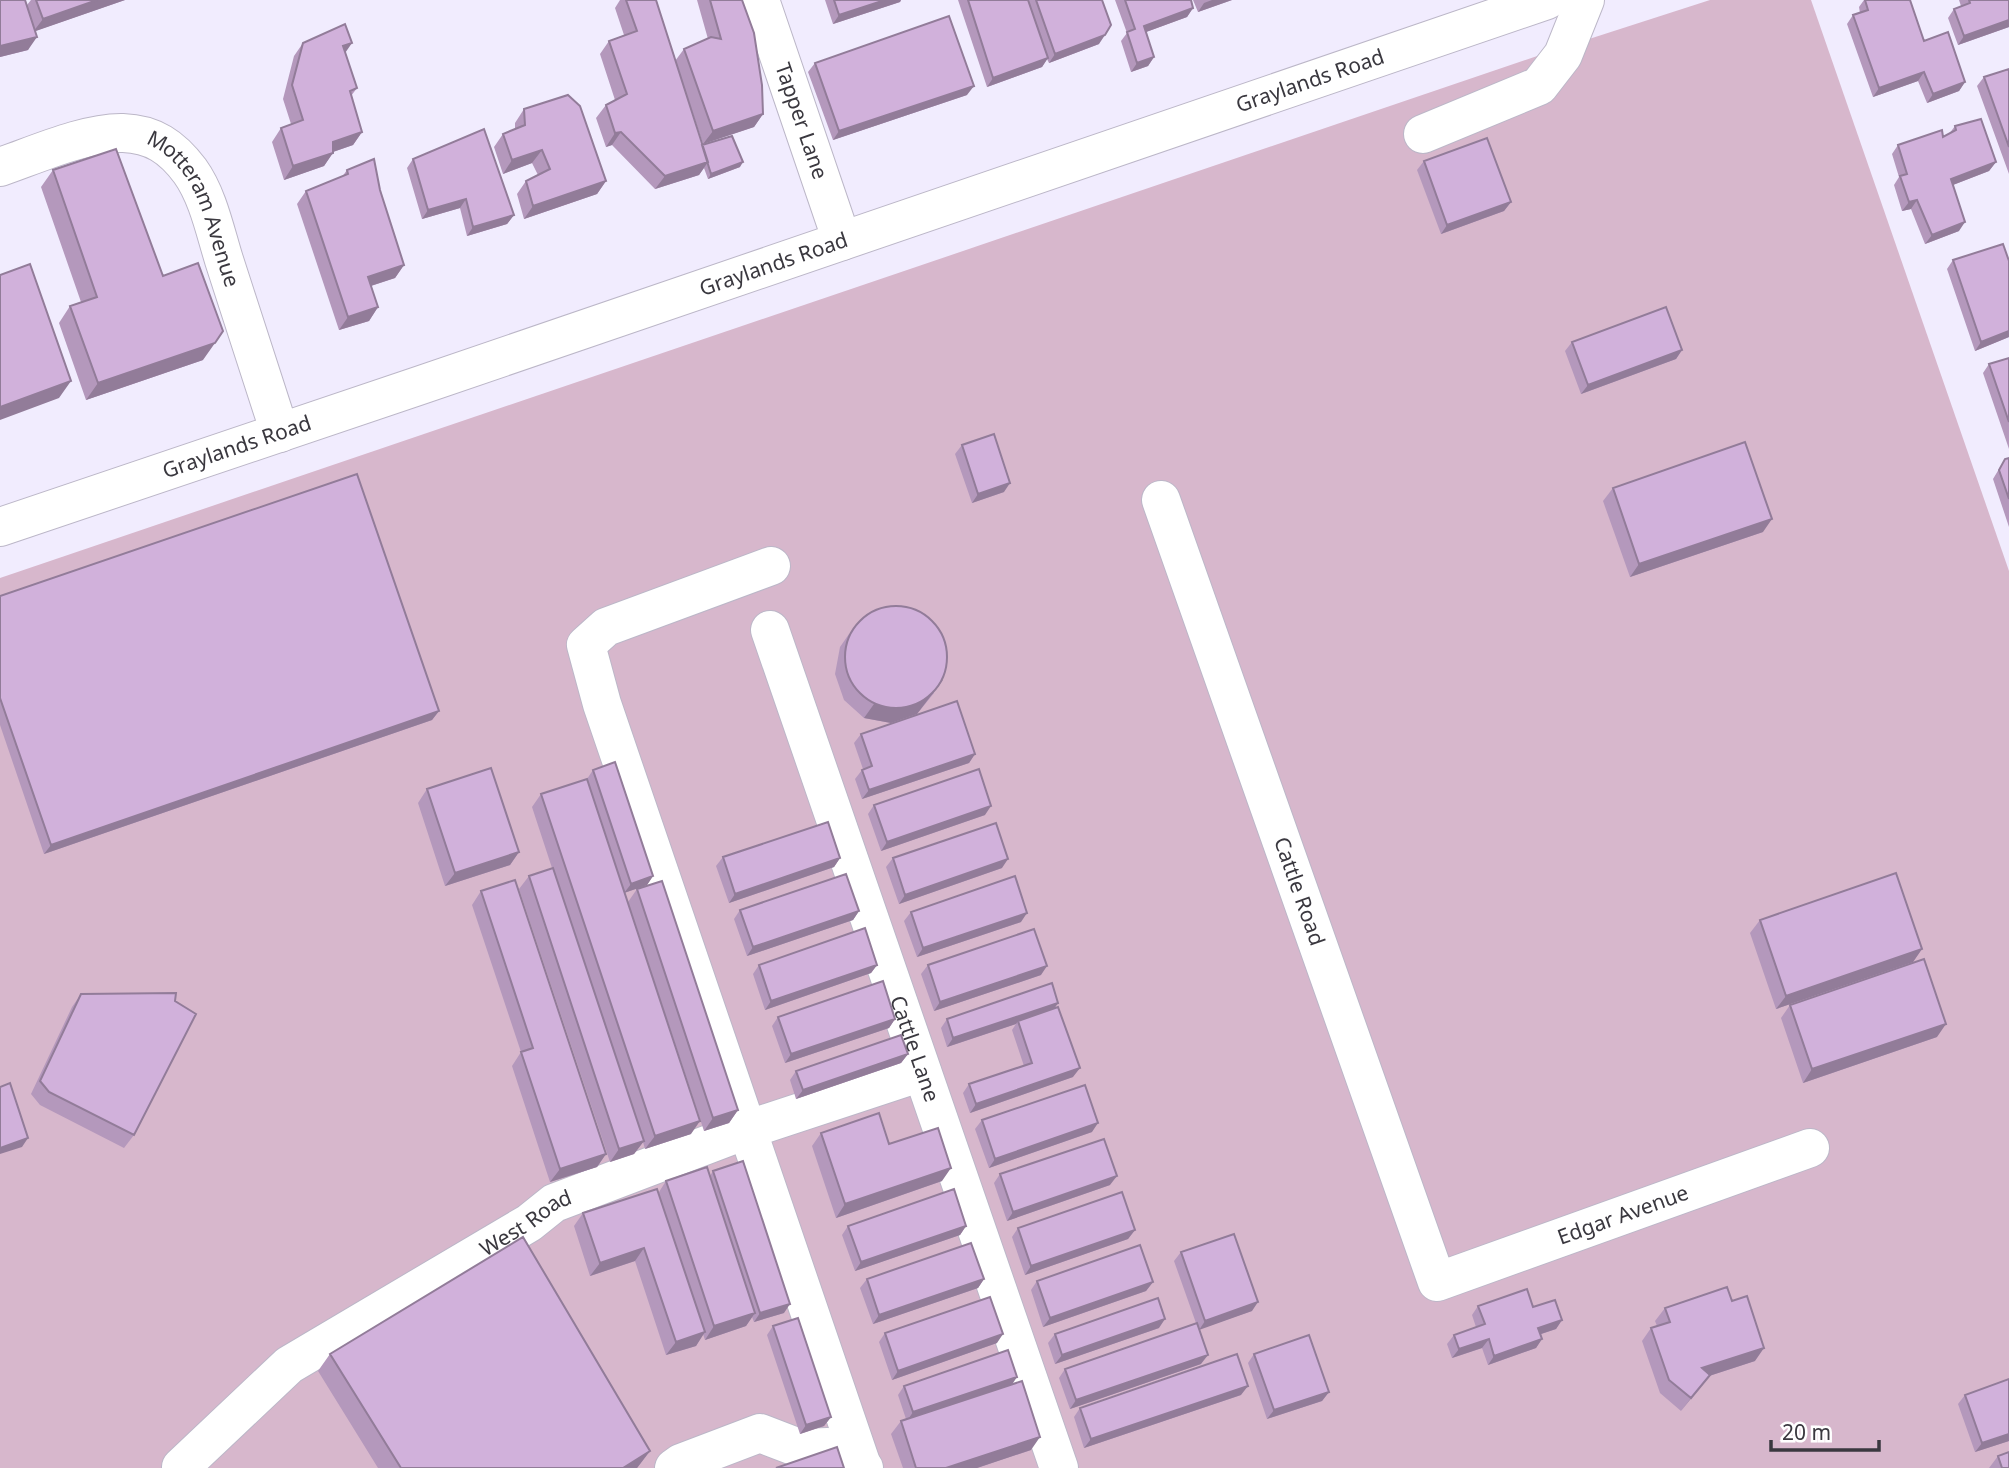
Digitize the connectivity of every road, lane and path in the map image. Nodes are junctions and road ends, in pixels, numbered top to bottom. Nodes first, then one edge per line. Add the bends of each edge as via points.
1 (760, 0) edge
2 (1585, 0) edge
3 (1535, 2) edge
4 (1423, 134) dead end
5 (0, 167) edge
6 (842, 241) junction
7 (280, 433) junction
8 (1161, 500) dead end
9 (0, 527) edge
10 (771, 566) dead end
11 (770, 629) dead end
12 (922, 1072) junction
13 (746, 1130) junction
14 (1810, 1148) dead end
15 (1437, 1282) joint
16 (181, 1466) edge
17 (863, 1467) edge
18 (674, 1468) edge
19 (1059, 1468) edge

1 - 6 street, Tapper Lane
2 - 4 street via 1563,55 1539,86
3 - 6 street, Graylands Road
5 - 7 street, Motteram Avenue via 103,134 143,136 165,144 191,173 209,212
6 - 7 street, Graylands Road
7 - 9 street, Graylands Road
8 - 15 street, Cattle Road
10 - 13 street via 606,627 586,645 601,704
11 - 12 street, Cattle Lane
12 - 13 street, West Road
12 - 19 street, Cattle Lane
13 - 16 street, West Road via 554,1203 529,1223 289,1365
13 - 17 street
14 - 15 street, Edgar Avenue
17 - 18 street via 828,1447 799,1448 760,1433

